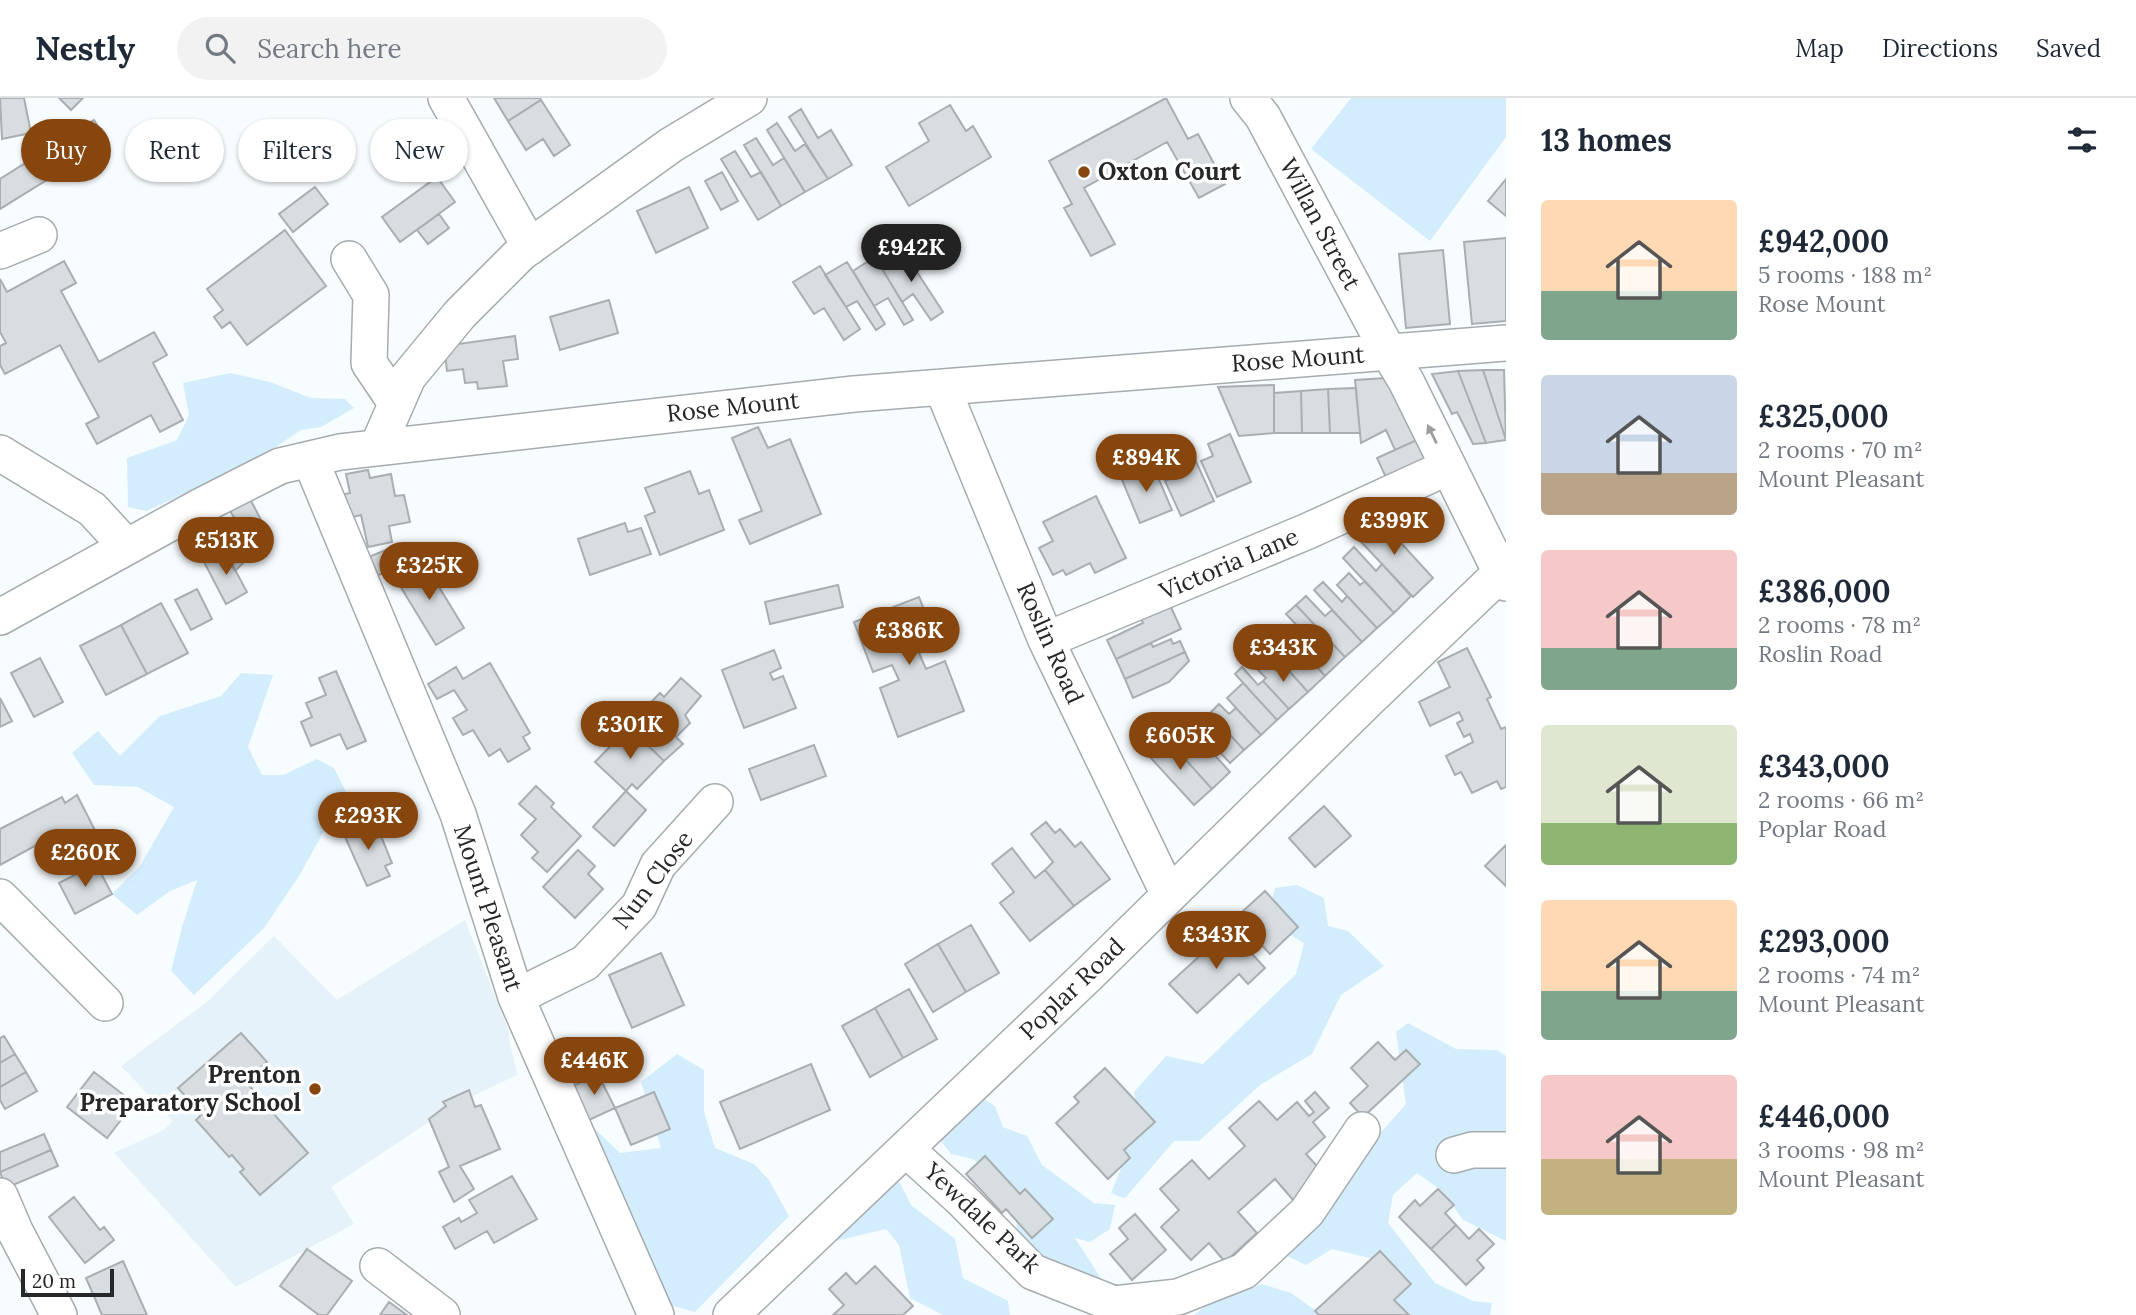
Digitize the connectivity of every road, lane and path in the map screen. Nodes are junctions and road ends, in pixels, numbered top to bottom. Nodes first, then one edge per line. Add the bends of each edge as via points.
1 (446, 98) edge
2 (749, 98) edge
3 (1248, 98) edge
4 (39, 234) dead end
5 (530, 247) junction
6 (0, 251) edge
7 (349, 259) dead end
8 (1506, 343) edge
9 (1388, 353) junction
10 (942, 387) junction
11 (396, 403) junction
12 (377, 448) junction
13 (0, 453) edge
14 (310, 459) junction
15 (1448, 467) junction
16 (127, 547) junction
17 (1504, 576) edge
18 (0, 617) edge
19 (1046, 640) junction
20 (715, 802) dead end
21 (1168, 895) junction
22 (0, 897) edge
23 (516, 998) junction
24 (105, 1003) dead end
25 (1362, 1130) dead end
26 (906, 1149) junction
27 (1506, 1150) edge
28 (1454, 1155) dead end
29 (0, 1196) edge
30 (379, 1266) dead end
31 (59, 1315) edge
32 (443, 1315) edge
33 (656, 1315) edge
34 (731, 1315) edge

1 - 5 street
2 - 5 street via 671,145
3 - 9 street, Willan Street via 1263,117
4 - 6 street
5 - 11 street via 460,314 408,377
7 - 11 street via 371,295 369,363
8 - 9 street, Rose Mount
9 - 10 street, Rose Mount
15 -> 9 street, Willan Street
10 - 12 street, Rose Mount
10 - 19 street, Roslin Road
11 - 12 street
12 - 14 street, Rose Mount
13 - 16 street via 92,509
14 - 16 street, Rose Mount via 280,466
14 - 23 street, Mount Pleasant via 458,814
15 - 17 street, Willan Street
15 - 19 street, Victoria Lane
16 - 18 street, Rose Mount
17 - 21 street, Poplar Road
19 - 21 street, Roslin Road
20 - 23 street, Nun Close via 658,865 639,906 585,962
21 - 26 street, Poplar Road
22 - 24 street
23 - 33 street, Mount Pleasant
25 - 26 street, Yewdale Park via 1307,1212 1244,1271 1178,1297 1114,1304 1033,1272
26 - 34 street, Poplar Road
27 - 28 street
29 - 31 street
30 - 32 street

